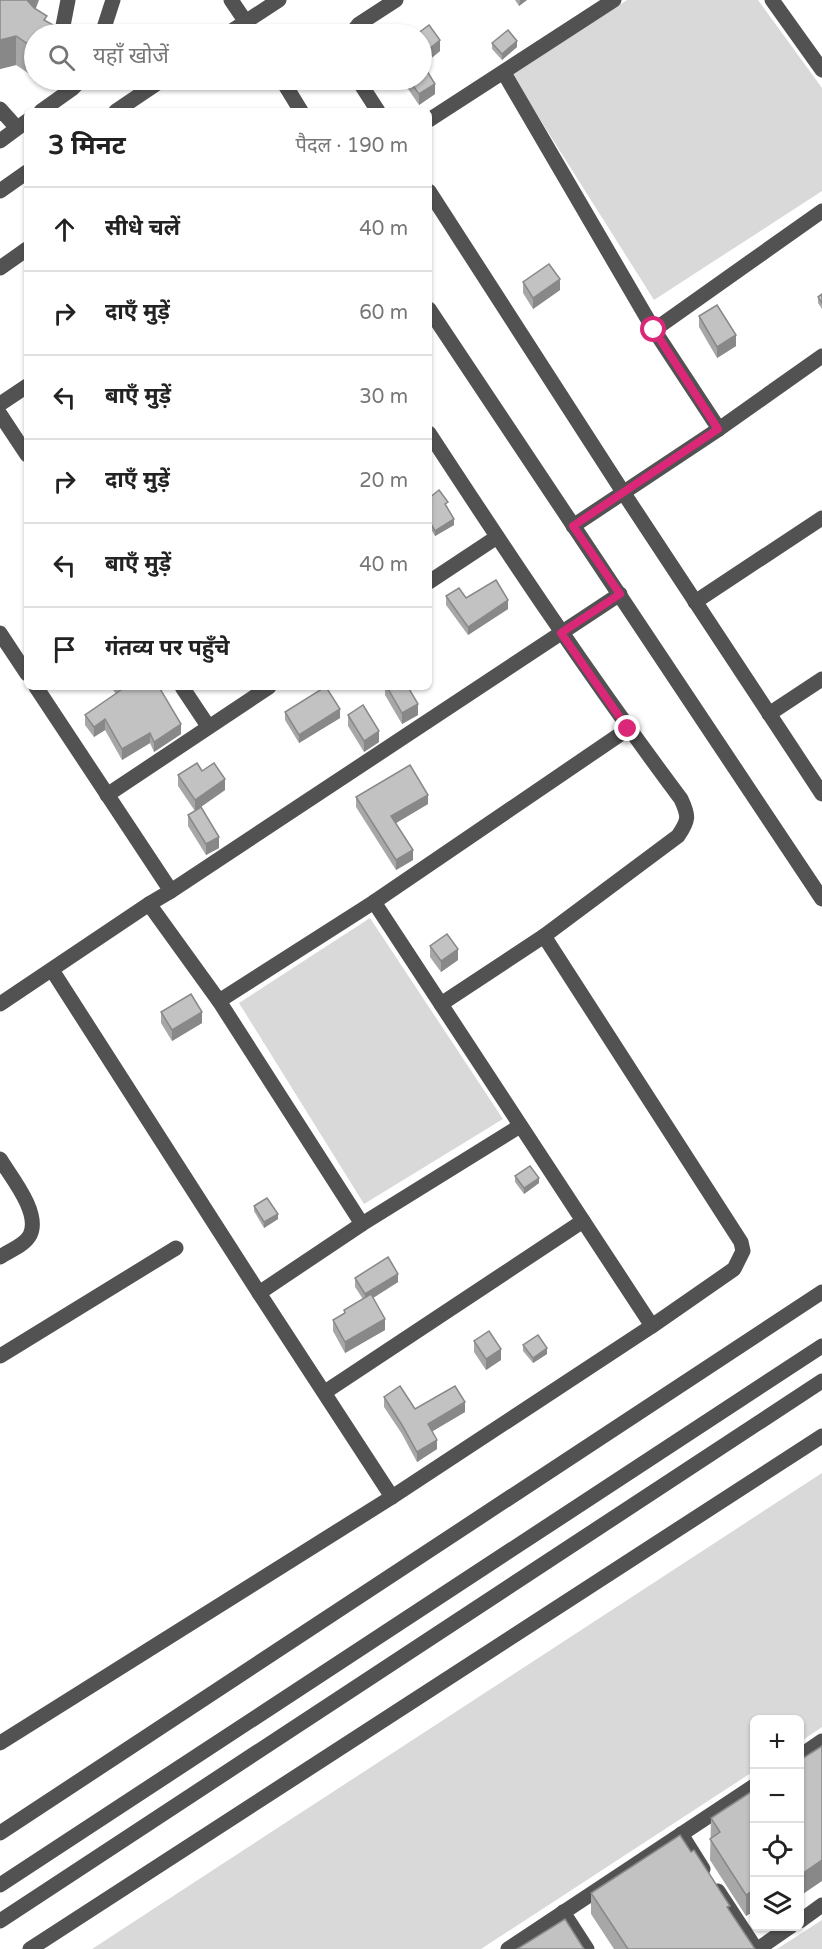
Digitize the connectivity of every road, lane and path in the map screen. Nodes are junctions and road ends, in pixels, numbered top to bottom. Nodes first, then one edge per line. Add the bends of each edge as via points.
1 (68, 0) edge
2 (113, 0) edge
3 (231, 0) edge
4 (279, 0) edge
5 (396, 0) edge
6 (614, 0) edge
7 (772, 0) edge
8 (63, 24) edge
9 (105, 24) edge
10 (247, 24) edge
11 (254, 24) edge
12 (359, 24) edge
13 (822, 70) edge
14 (504, 73) junction
15 (69, 90) edge
16 (147, 90) edge
17 (288, 90) edge
18 (364, 90) edge
19 (45, 108) edge
20 (120, 108) edge
21 (299, 108) edge
22 (376, 108) edge
23 (0, 109) edge
24 (432, 118) edge
25 (22, 125) edge
26 (0, 141) edge
27 (24, 174) edge
28 (0, 191) edge
29 (432, 195) edge
30 (822, 211) edge
31 (24, 251) edge
32 (0, 268) edge
33 (432, 314) edge
34 (654, 330) junction
35 (822, 356) edge
36 (24, 388) edge
37 (0, 404) edge
38 (0, 414) edge
39 (718, 429) junction
40 (432, 438) edge
41 (24, 450) edge
42 (623, 492) junction
43 (822, 518) edge
44 (573, 526) junction
45 (497, 537) junction
46 (432, 580) edge
47 (620, 594) junction
48 (695, 602) junction
49 (0, 633) edge
50 (561, 633) junction
51 (24, 669) edge
52 (822, 680) edge
53 (38, 690) edge
54 (184, 690) edge
55 (263, 690) edge
56 (769, 714) junction
57 (208, 726) junction
58 (628, 729) junction
59 (822, 794) edge
60 (107, 795) junction
61 (171, 891) junction
62 (822, 899) edge
63 (374, 902) junction
64 (149, 903) junction
65 (544, 936) junction
66 (52, 969) junction
67 (219, 1001) junction
68 (0, 1004) edge
69 (441, 1004) junction
70 (520, 1126) junction
71 (0, 1159) edge
72 (583, 1221) junction
73 (362, 1224) junction
74 (176, 1248) dead end
75 (0, 1257) edge
76 (822, 1292) edge
77 (259, 1293) junction
78 (652, 1326) junction
79 (822, 1346) edge
80 (0, 1356) edge
81 (822, 1381) edge
82 (325, 1392) junction
83 (822, 1436) edge
84 (392, 1497) junction
85 (822, 1741) edge
86 (0, 1743) edge
87 (804, 1753) edge
88 (750, 1789) edge
89 (0, 1833) edge
90 (681, 1834) junction
91 (0, 1885) edge
92 (822, 1905) edge
93 (563, 1912) junction
94 (804, 1918) edge
95 (0, 1921) edge
96 (784, 1931) edge
97 (30, 1949) edge
98 (508, 1949) edge
99 (587, 1949) edge
100 (757, 1949) edge

1 - 8 street
2 - 9 street
3 - 10 street
4 - 11 street
5 - 12 street
6 - 14 street
7 - 13 street
14 - 24 street
14 - 34 street
15 - 19 street
16 - 20 street
17 - 21 street
18 - 22 street
23 - 25 street
25 - 26 street
27 - 28 street
29 - 42 street
30 - 34 street
31 - 32 street
33 - 44 street
34 - 39 street
35 - 39 street
36 - 37 street
38 - 41 street
39 - 42 street
40 - 45 street
42 - 44 street
42 - 48 street
43 - 48 street
44 - 47 street
45 - 46 street
45 - 50 street
47 - 50 street
47 - 62 street
48 - 56 street
49 - 51 street
50 - 58 street
50 - 61 street
52 - 56 street
53 - 60 street
54 - 57 street
55 - 57 street
56 - 59 street
57 - 60 street
58 - 63 street
58 - 65 street via 681,799 688,818 685,826 678,836
60 - 61 street
61 - 64 street
63 - 67 street
63 - 69 street
64 - 66 street
64 - 67 street
65 - 69 street
65 - 78 street via 741,1242 743,1251 734,1269
66 - 68 street
66 - 77 street
67 - 73 street
69 - 70 street
70 - 72 street
70 - 73 street
71 - 75 street via 29,1206 32,1226 23,1243
72 - 78 street
72 - 82 street
73 - 77 street
74 - 80 street
76 - 89 street
77 - 82 street
78 - 84 street
79 - 91 street
81 - 95 street
82 - 84 street
83 - 97 street
84 - 86 street
85 - 87 street
88 - 90 street
90 - 93 street
90 - 100 street
92 - 94 street
93 - 98 street
93 - 99 street
96 - 100 street

